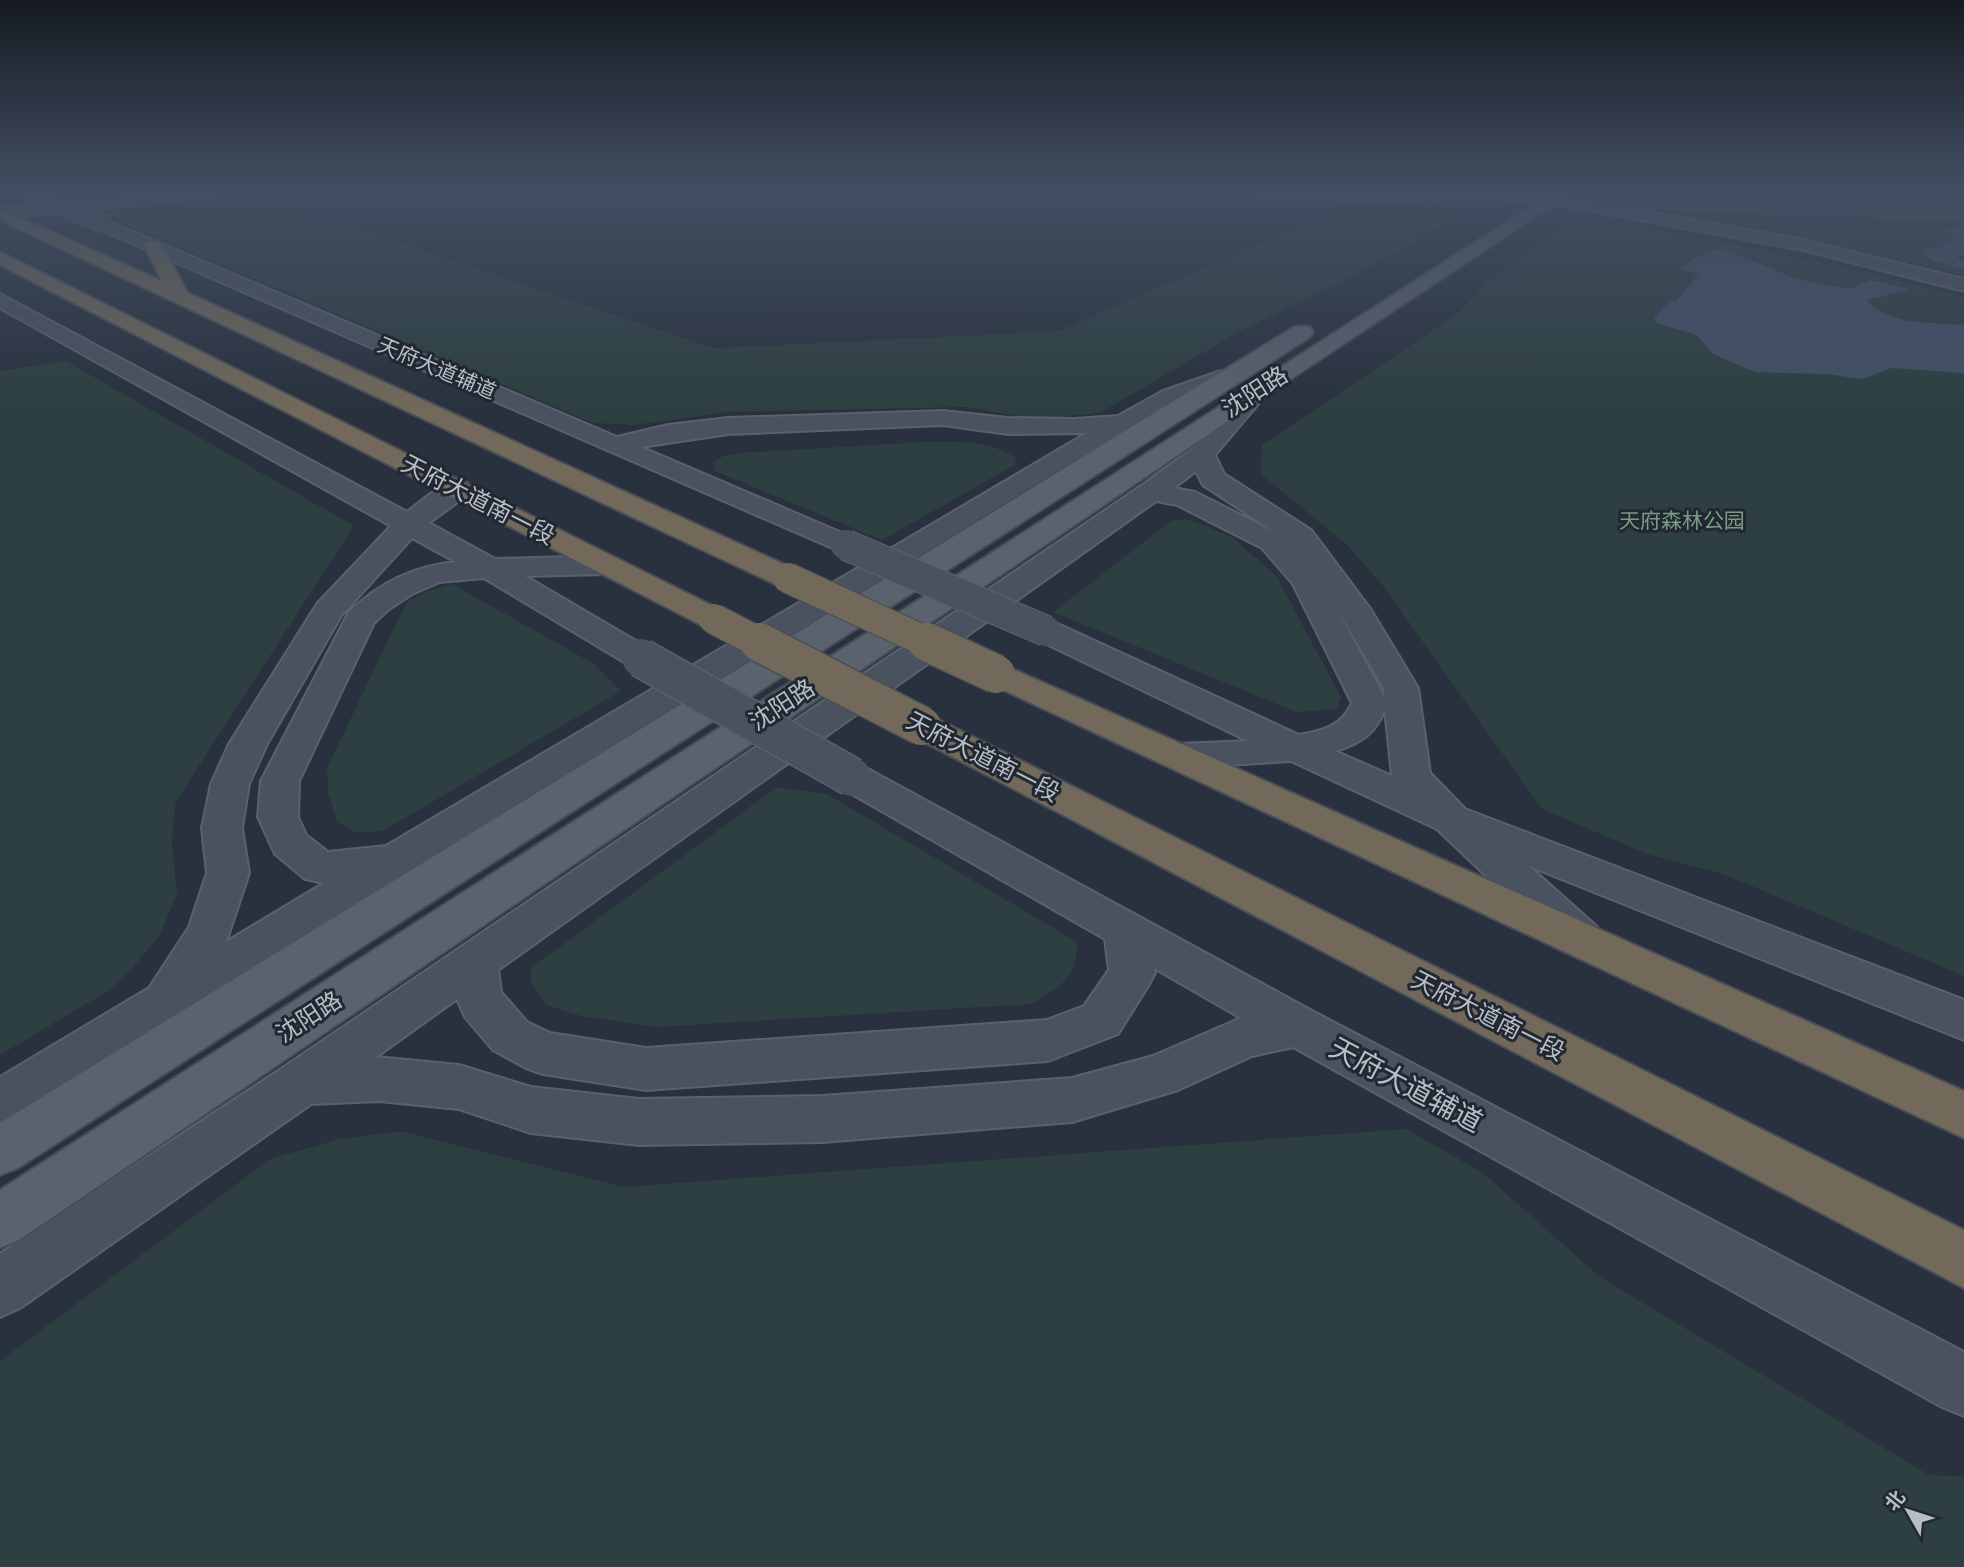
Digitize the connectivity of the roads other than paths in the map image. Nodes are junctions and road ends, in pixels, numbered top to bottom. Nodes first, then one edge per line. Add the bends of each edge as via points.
1 (12, 264) edge
2 (109, 264) edge
3 (162, 264) edge
4 (196, 264) edge
5 (1431, 264) edge
6 (1878, 264) edge
7 (1964, 285) edge
8 (180, 297) junction
9 (0, 300) edge
10 (1243, 383) junction
11 (1129, 420) junction
12 (615, 445) junction
13 (1202, 454) junction
14 (1045, 467) junction
15 (670, 469) junction
16 (457, 489) junction
17 (1151, 492) junction
18 (409, 524) junction
19 (606, 565) junction
20 (489, 568) junction
21 (1294, 748) junction
22 (1179, 756) junction
23 (1451, 819) junction
24 (412, 849) junction
25 (1126, 932) junction
26 (1583, 941) junction
27 (475, 961) junction
28 (163, 1002) junction
29 (1964, 1020) edge
30 (1297, 1026) junction
31 (302, 1082) junction
32 (0, 1104) edge
33 (1964, 1115) edge
34 (0, 1151) edge
35 (0, 1221) edge
36 (1964, 1260) edge
37 (0, 1288) edge
38 (1964, 1385) edge

1 - 16 highway, 天府大道南一段
2 - 8 highway
3 - 8 highway
4 - 12 street, 天府大道辅道
5 - 10 main road, 沈阳路
6 - 7 street
8 - 22 highway, bridge
9 - 18 street
10 - 11 street via 1171,396
10 - 13 street
10 - 34 main road, 沈阳路
10 - 35 main road, 沈阳路
11 - 12 street via 1074,427 1008,426 943,418 727,426
11 - 14 street
12 - 15 street, 天府大道辅道
13 - 17 street
13 - 23 street via 1213,479 1301,536 1360,617 1401,688 1411,777
14 - 15 street via 1047,456 1023,444 967,430 924,429 747,435 710,442
14 - 24 street
15 - 21 street, 天府大道辅道, bridge via 1046,631
16 - 18 street
16 - 19 highway, 天府大道南一段
17 - 21 street via 1185,498 1272,542 1307,581 1370,703 1360,724 1335,740
17 - 27 street
18 - 20 street
18 - 28 street via 328,611 248,744 230,784 222,828 229,873 209,932
19 - 20 street
19 - 36 highway, 天府大道南一段, bridge
20 - 24 street via 434,573 401,587 360,620 280,781 278,817 289,844 320,868 362,866
20 - 25 street, 天府大道辅道, bridge
21 - 22 street
21 - 23 street
22 - 26 highway
23 - 26 street
23 - 29 street
24 - 28 street
25 - 27 street via 1132,973 1101,1020 1048,1040 646,1069 542,1053 510,1036 482,1003
25 - 30 street, 天府大道辅道
26 - 33 highway
27 - 31 street
28 - 32 street
30 - 31 street via 1244,1037 1161,1075 1072,1100 822,1119 639,1122 531,1110 459,1087 379,1079
30 - 38 street, 天府大道辅道
31 - 37 street

